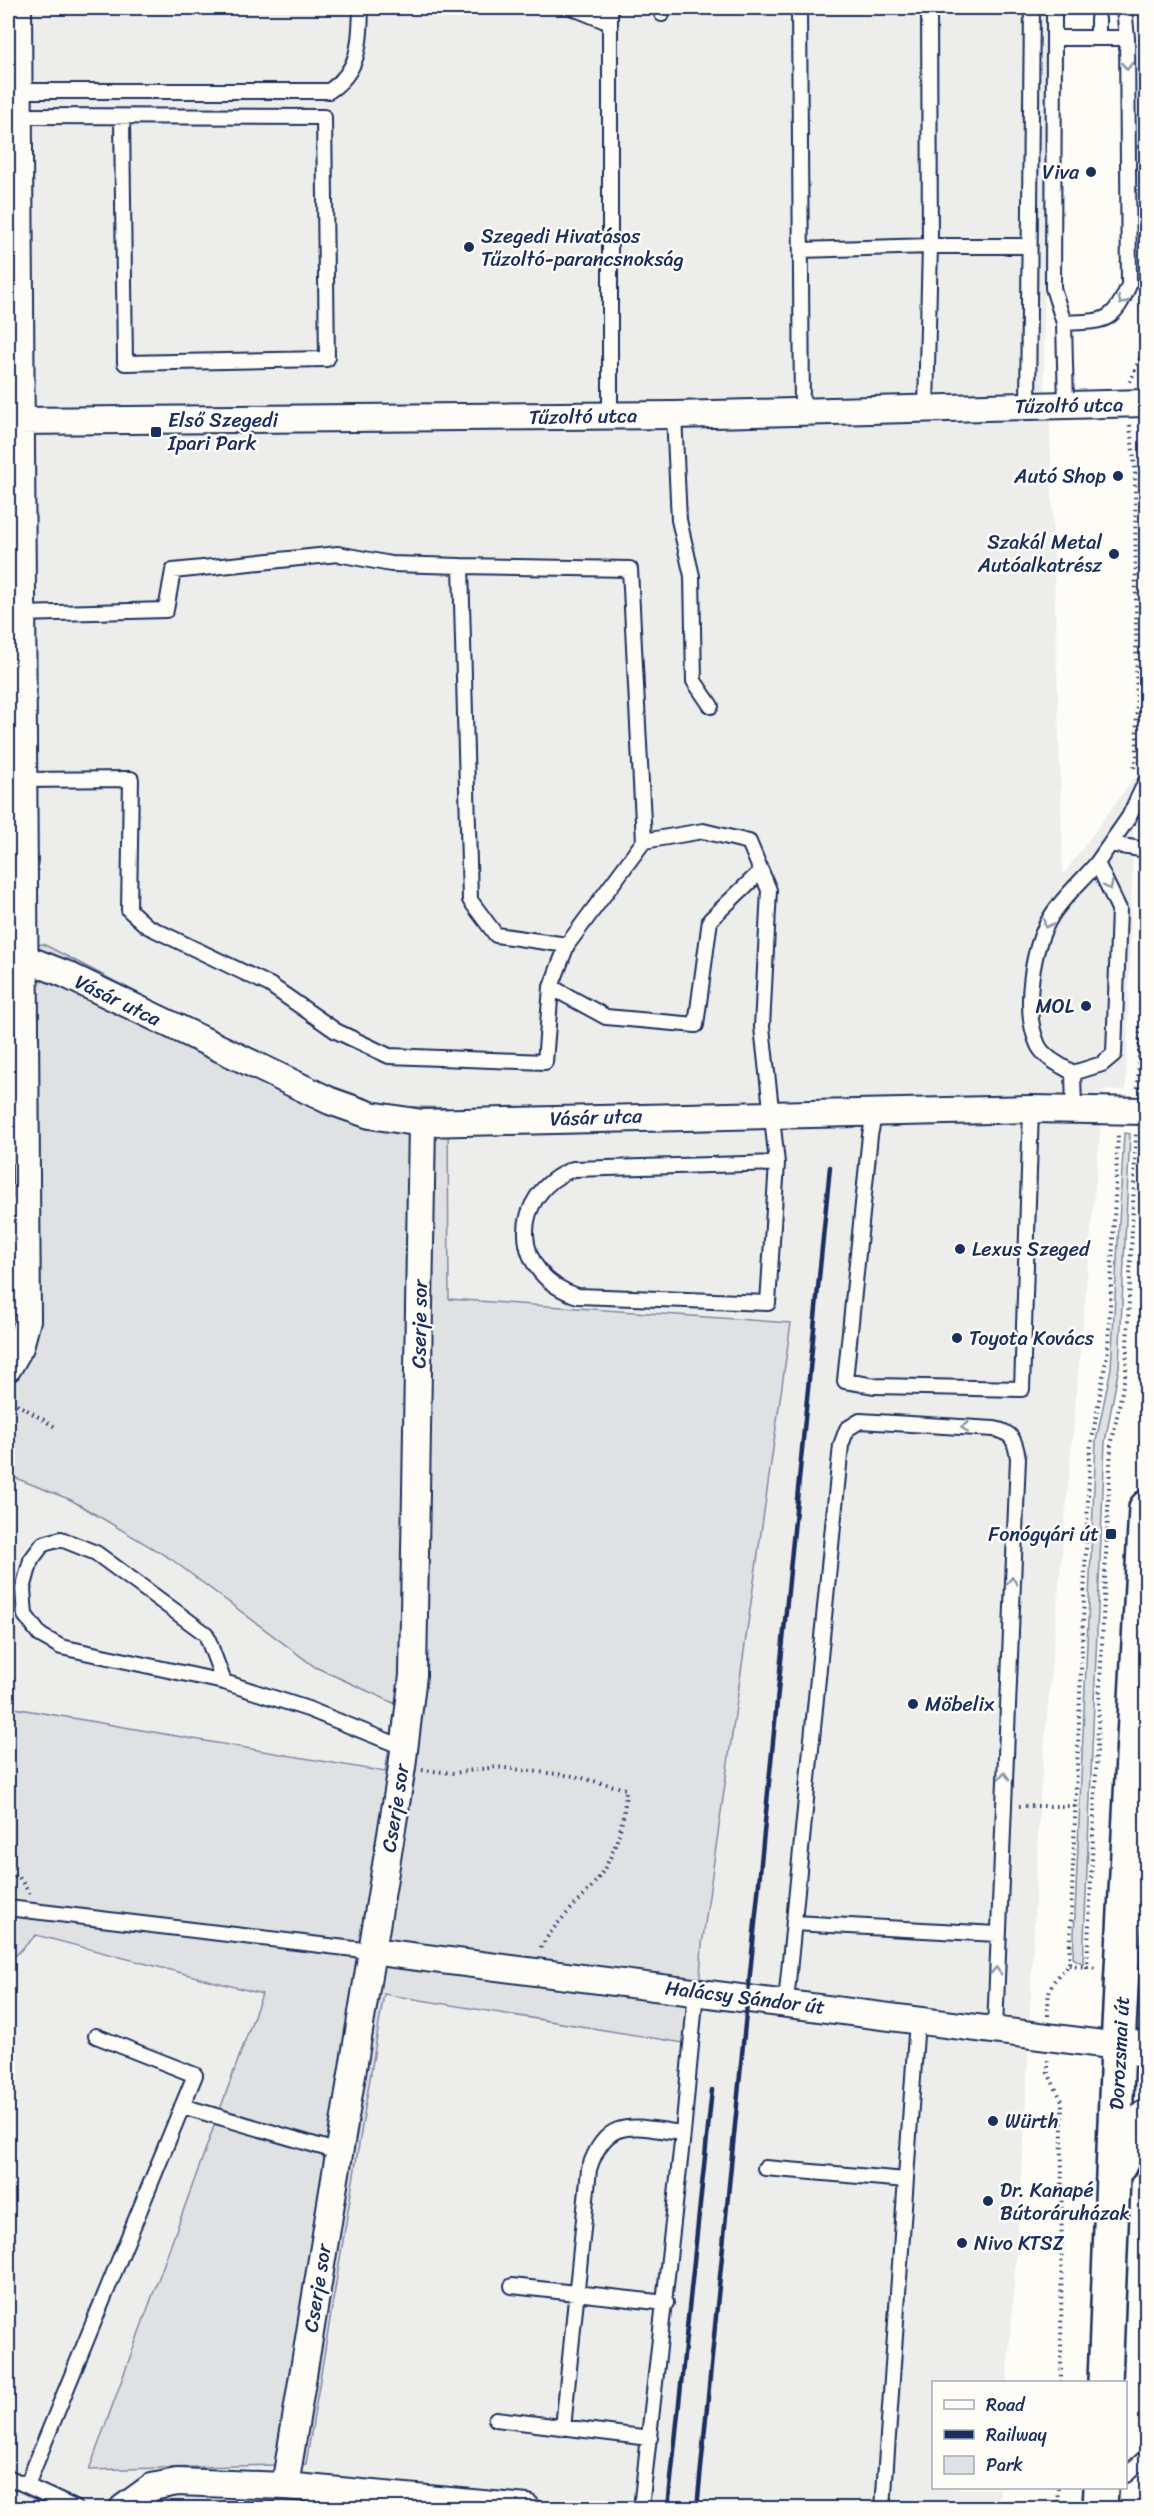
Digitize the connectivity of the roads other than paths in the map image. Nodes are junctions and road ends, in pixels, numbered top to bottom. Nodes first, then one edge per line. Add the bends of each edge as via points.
1 (18, 8) edge
2 (361, 8) edge
3 (573, 8) edge
4 (610, 8) edge
5 (799, 8) edge
6 (929, 8) edge
7 (1032, 8) edge
8 (1054, 8) edge
9 (1124, 8) edge
10 (1098, 19) dead end
11 (610, 23) junction
12 (1054, 38) junction
13 (1098, 38) junction
14 (1127, 38) junction
15 (18, 91) junction
16 (18, 116) junction
17 (122, 117) junction
18 (13, 191) edge
19 (930, 246) junction
20 (1029, 246) junction
21 (801, 250) junction
22 (1064, 323) junction
23 (1138, 403) edge
24 (1066, 405) junction
25 (1028, 406) junction
26 (926, 408) junction
27 (802, 411) junction
28 (610, 415) junction
29 (674, 415) junction
30 (19, 421) junction
31 (13, 466) edge
32 (14, 534) edge
33 (461, 566) junction
34 (21, 614) junction
35 (711, 706) dead end
36 (22, 780) junction
37 (1146, 781) edge
38 (644, 841) junction
39 (1110, 844) junction
40 (1146, 849) edge
41 (1097, 863) junction
42 (761, 871) junction
43 (567, 945) junction
44 (24, 958) junction
45 (551, 987) junction
46 (1073, 1073) junction
47 (1031, 1109) junction
48 (1074, 1110) junction
49 (1142, 1111) edge
50 (875, 1112) junction
51 (773, 1114) junction
52 (422, 1123) junction
53 (777, 1163) junction
54 (17, 1207) edge
55 (8, 1368) edge
56 (1146, 1508) edge
57 (224, 1682) junction
58 (1143, 1686) edge
59 (403, 1758) junction
60 (8, 1908) edge
61 (794, 1923) junction
62 (997, 1934) junction
63 (371, 1952) junction
64 (696, 1991) junction
65 (786, 2002) junction
66 (917, 2020) junction
67 (995, 2029) junction
68 (96, 2036) dead end
69 (1132, 2048) edge
70 (182, 2106) junction
71 (1146, 2117) edge
72 (683, 2133) junction
73 (339, 2152) junction
74 (765, 2168) dead end
75 (1113, 2178) junction
76 (906, 2180) junction
77 (512, 2286) dead end
78 (577, 2293) junction
79 (666, 2303) junction
80 (1105, 2381) edge
81 (496, 2419) dead end
82 (563, 2427) junction
83 (650, 2439) junction
84 (1146, 2457) edge
85 (1127, 2473) edge
86 (8, 2477) edge
87 (27, 2485) junction
88 (285, 2486) junction
89 (1101, 2489) edge
90 (75, 2508) edge
91 (123, 2508) edge
92 (527, 2508) edge
93 (641, 2508) edge
94 (883, 2508) edge
95 (1100, 2508) edge

1 - 15 street
2 - 15 lane via 360,47 355,64 342,83 328,91
3 - 11 lane
4 - 11 lane
5 - 21 lane
6 - 19 lane
7 - 20 lane
8 - 12 lane
9 - 14 lane
10 - 13 lane
11 - 28 lane
12 - 13 lane
12 - 22 lane via 1053,288
13 - 14 lane
14 -> 22 lane via 1130,285 1120,307 1102,321
15 - 16 street
16 - 17 lane
16 - 18 street
17 - 17 lane via 324,117 327,359 125,363
18 - 30 street
19 - 20 lane
19 - 21 lane
19 - 26 lane
20 - 25 lane
21 - 27 lane
22 - 24 lane
23 - 24 street, Tűzoltó utca
24 - 25 street, Tűzoltó utca
25 - 26 street, Tűzoltó utca
26 - 27 street, Tűzoltó utca
27 - 29 street, Tűzoltó utca
28 - 29 street, Tűzoltó utca
28 - 30 street, Tűzoltó utca
29 - 35 lane via 679,520 692,576 694,681
30 - 31 street
31 - 32 street
32 - 34 street
33 - 34 lane via 391,564 338,554 173,571 166,609
33 - 38 lane via 630,570
33 - 43 lane via 470,900 496,935
34 - 36 street
36 - 44 street
36 - 45 lane via 131,779 129,910 147,926 270,985 336,1031 389,1056 545,1062
37 - 39 lane via 1129,817
38 - 42 lane via 703,831 749,842
38 - 43 lane
39 - 40 lane
39 - 41 lane
41 -> 46 lane via 1119,909 1114,1054 1102,1064
41 -> 46 lane via 1053,914 1041,935 1031,983 1030,1002 1038,1045 1048,1057
42 - 45 lane via 710,920 696,1025 606,1017
42 - 51 lane via 768,890 762,1027
43 - 45 lane
44 - 52 street, Vásár utca via 330,1101 370,1115
44 - 54 street
46 - 48 lane
47 - 48 street, Vásár utca
47 - 50 street, Vásár utca
47 - 50 lane via 1022,1389 875,1386 844,1381
48 - 49 street, Vásár utca
50 - 51 street, Vásár utca
51 - 52 street, Vásár utca
51 - 53 lane
52 - 59 street, Cserje sor via 413,1674
53 - 53 lane via 573,1169 548,1182 532,1204 526,1231 531,1257 544,1278 578,1296 768,1303
54 - 55 street via 27,1320 20,1347
56 - 58 main road, Dorozsmai út
57 - 57 lane via 206,1634 96,1553 61,1539 43,1544 31,1560 22,1589 25,1615 40,1635 61,1647
57 - 59 lane via 308,1710
58 - 69 main road, Dorozsmai út
59 - 63 street, Cserje sor
60 - 63 lane
61 - 62 lane
62 -> 61 lane via 1016,1441 1006,1431 994,1429 860,1421 847,1429 842,1445
61 - 65 lane
67 -> 62 lane
63 - 64 street, Halácsy Sándor út
63 - 73 street, Cserje sor
64 - 65 street, Halácsy Sándor út
64 - 72 lane
65 - 66 street, Halácsy Sándor út
66 - 67 street, Halácsy Sándor út
66 - 76 lane
67 - 69 street, Halácsy Sándor út
68 - 70 lane via 195,2075
69 - 75 main road, Dorozsmai út
70 - 73 lane
70 - 87 lane
71 - 75 main road
72 - 78 lane via 618,2129 606,2135 596,2149 589,2169
72 - 79 lane
73 - 88 street, Cserje sor
74 - 76 lane
75 - 80 main road, Dorozsmai út
76 - 94 lane
77 - 78 lane
78 - 79 lane
78 - 82 lane
79 - 83 lane
81 - 82 lane
82 - 83 lane
83 - 93 lane
84 - 85 lane
86 - 87 lane
87 - 90 lane
88 - 91 street via 177,2482 152,2487
88 - 92 street
89 - 95 main road

